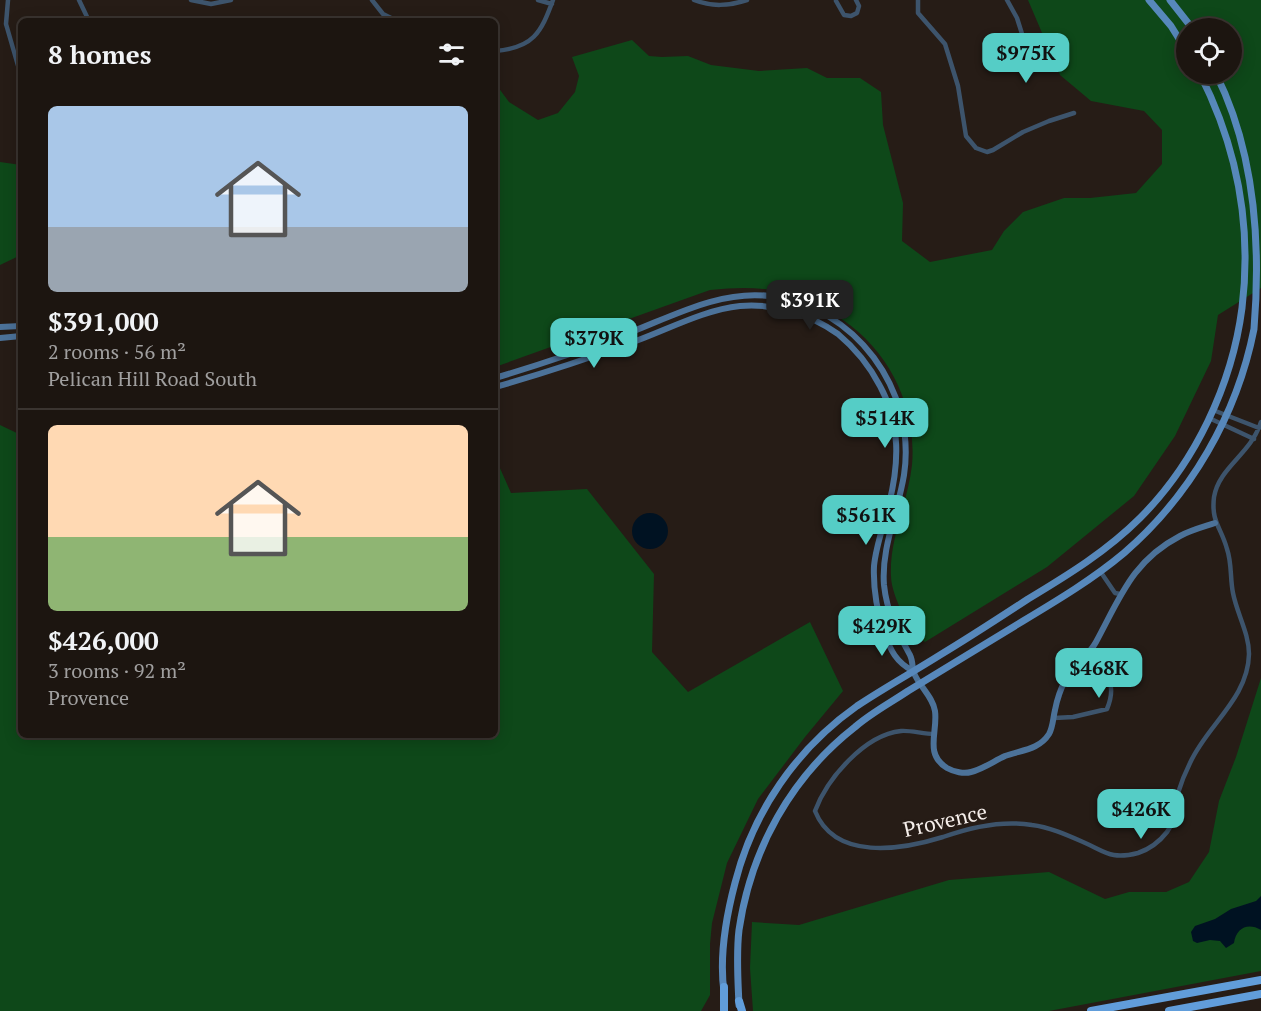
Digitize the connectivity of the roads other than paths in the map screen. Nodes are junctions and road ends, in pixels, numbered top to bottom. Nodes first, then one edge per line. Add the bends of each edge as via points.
1 (8, 0) edge
2 (79, 0) edge
3 (191, 0) edge
4 (231, 0) edge
5 (372, 0) edge
6 (538, 0) edge
7 (694, 0) edge
8 (747, 0) edge
9 (836, 0) edge
10 (856, 0) edge
11 (918, 0) edge
12 (1007, 0) edge
13 (1149, 0) edge
14 (1170, 0) edge
15 (552, 2) edge
16 (88, 18) edge
17 (391, 18) edge
18 (1184, 18) edge
19 (1176, 36) edge
20 (498, 51) edge
21 (1028, 53) dead end
22 (18, 66) edge
23 (1205, 84) edge
24 (1221, 84) edge
25 (1074, 113) dead end
26 (18, 326) edge
27 (0, 327) edge
28 (18, 336) edge
29 (0, 338) edge
30 (498, 377) edge
31 (498, 386) edge
32 (1213, 410) junction
33 (1227, 416) junction
34 (1209, 418) junction
35 (1261, 422) edge
36 (1223, 424) junction
37 (1259, 428) junction
38 (1254, 439) junction
39 (895, 472) junction
40 (904, 474) junction
41 (1215, 523) junction
42 (1101, 571) junction
43 (1120, 594) junction
44 (1089, 653) junction
45 (913, 671) junction
46 (920, 684) junction
47 (1054, 718) junction
48 (934, 734) junction
49 (1261, 980) edge
50 (724, 987) joint
51 (1261, 994) edge
52 (739, 1001) joint
53 (726, 1011) edge
54 (740, 1011) edge
55 (1091, 1011) edge
56 (1169, 1011) edge

1 - 22 street via 6,24
2 - 16 street
3 - 4 street via 211,4
5 - 17 street
6 - 15 street
7 - 8 street via 726,5
9 - 10 street via 844,15 851,16 857,13
11 - 25 street via 918,13 945,44 958,86 966,136 976,148 993,150 1023,132
12 - 21 street
13 - 19 main road
14 - 18 main road
15 - 20 street via 534,39
23 - 32 main road via 1236,167 1246,237 1240,321 1225,381
24 - 33 main road via 1248,158 1260,234 1257,312 1241,381
26 - 27 street
28 - 29 street
30 - 40 street via 602,343 704,303 732,297 790,300 812,306 832,318 856,335 877,361 903,420
31 - 39 street via 598,355 716,310 772,307 831,329 852,345 871,368 895,422
32 - 33 street
32 - 34 main road
33 - 36 main road
33 - 37 street
34 - 36 street
34 - 45 main road via 1165,489 1113,542 1073,572
35 - 37 street, Provence
36 - 38 street
36 - 42 main road via 1172,504
37 - 38 street, Provence
38 - 41 street, Provence via 1216,486
39 - 40 street
39 - 45 street via 876,553 874,589 888,643 900,664
40 - 45 street via 883,568 891,618 912,658
41 - 43 street via 1182,535 1151,556
41 - 48 street, Provence via 1228,549 1232,592 1248,641 1247,669 1237,696 1200,742 1179,792 1175,817 1152,847 1126,856 1112,855 1059,832 1007,823 889,849 850,843 820,825 814,811 820,797 854,755 878,737 903,730
42 - 43 street via 1115,593
42 - 46 main road
43 - 44 street
44 - 47 street via 1066,679
44 - 47 street via 1108,676 1113,696 1107,709
45 - 46 street
45 - 50 main road via 825,732 788,773 764,809 740,864 729,904
46 - 48 street via 934,705
46 - 52 main road via 834,744 800,781 774,821 744,901 737,959
47 - 48 street via 1048,734 1035,747 966,773 946,767 938,759 932,743
49 - 55 highway
50 - 53 highway
51 - 56 highway
52 - 54 highway

